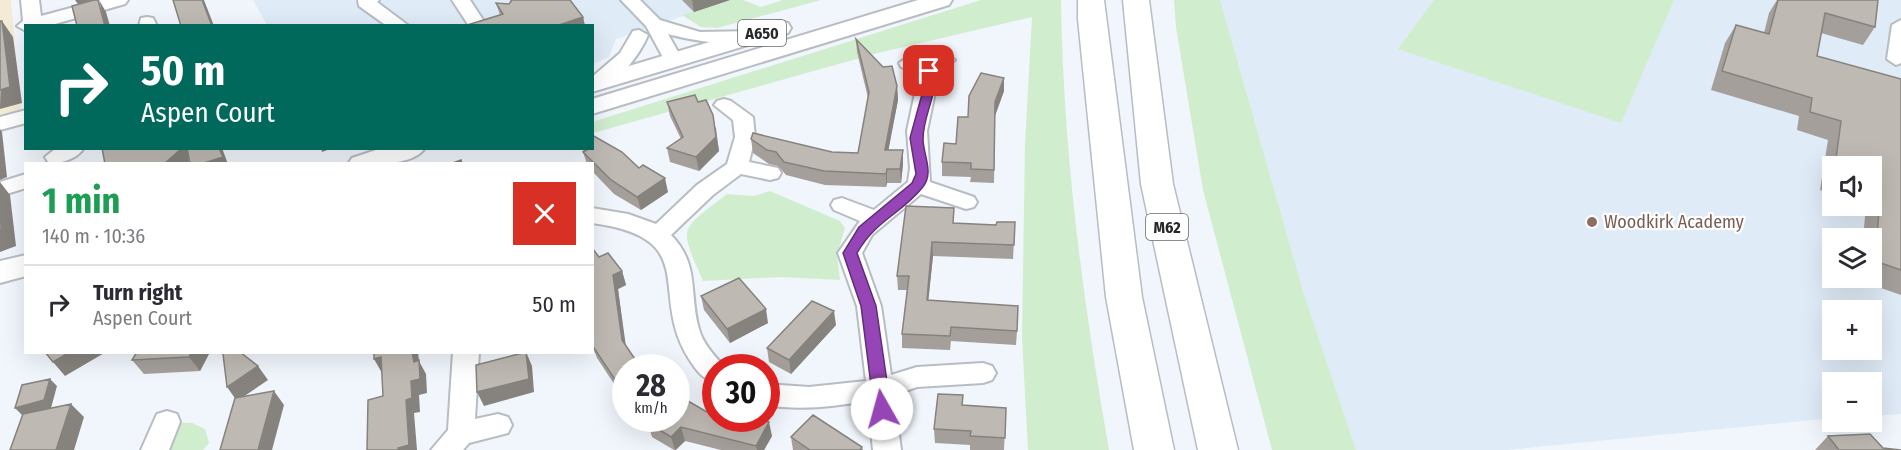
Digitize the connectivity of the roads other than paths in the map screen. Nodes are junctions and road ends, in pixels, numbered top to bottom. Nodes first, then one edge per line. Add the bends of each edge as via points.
1 (30, 0) edge
2 (119, 0) edge
3 (370, 0) edge
4 (461, 0) edge
5 (877, 0) edge
6 (941, 0) edge
7 (1091, 0) edge
8 (1136, 0) edge
9 (632, 4) edge
10 (37, 24) edge
11 (397, 24) edge
12 (477, 24) edge
13 (654, 24) junction
14 (1901, 25) edge
15 (23, 28) edge
16 (639, 35) junction
17 (759, 44) junction
18 (1896, 59) dead end
19 (928, 65) dead end
20 (663, 70) junction
21 (594, 92) edge
22 (724, 105) dead end
23 (24, 117) edge
24 (0, 124) edge
25 (406, 150) edge
26 (367, 162) edge
27 (737, 167) junction
28 (770, 173) dead end
29 (24, 182) edge
30 (918, 185) junction
31 (0, 189) edge
32 (966, 202) dead end
33 (842, 205) dead end
34 (594, 215) edge
35 (876, 219) junction
36 (658, 234) junction
37 (24, 266) edge
38 (0, 272) edge
39 (466, 354) edge
40 (702, 356) edge
41 (983, 373) dead end
42 (880, 389) junction
43 (780, 395) edge
44 (167, 422) dead end
45 (498, 425) dead end
46 (452, 442) edge
47 (155, 450) edge
48 (887, 450) edge
49 (1154, 450) edge
50 (1218, 450) edge

1 - 15 street
2 - 10 street
3 - 11 street via 364,2
4 - 12 street
5 - 17 main road, A650
6 - 17 main road, A650
7 - 49 highway via 1124,297
8 - 50 highway, M62 via 1157,184
9 - 13 street
9 - 16 street
13 - 17 street via 699,37
13 - 20 street
14 - 18 street
16 - 20 street
16 - 21 street via 634,50
17 - 20 main road, A650
19 - 30 street via 930,87 916,138 922,174
20 - 21 main road, A650
22 - 27 street via 743,117 745,137
23 - 24 street
25 - 26 main road
27 - 28 street
27 - 36 street via 710,184
29 - 31 street
30 - 32 street
30 - 35 street
33 - 35 street
34 - 36 street via 627,219
35 - 42 street via 850,253 869,306
36 - 40 street via 678,259 683,324
37 - 38 main road
39 - 46 street
41 - 42 street via 917,377
42 - 43 street via 824,397
42 - 48 street
44 - 47 street
45 - 46 street

